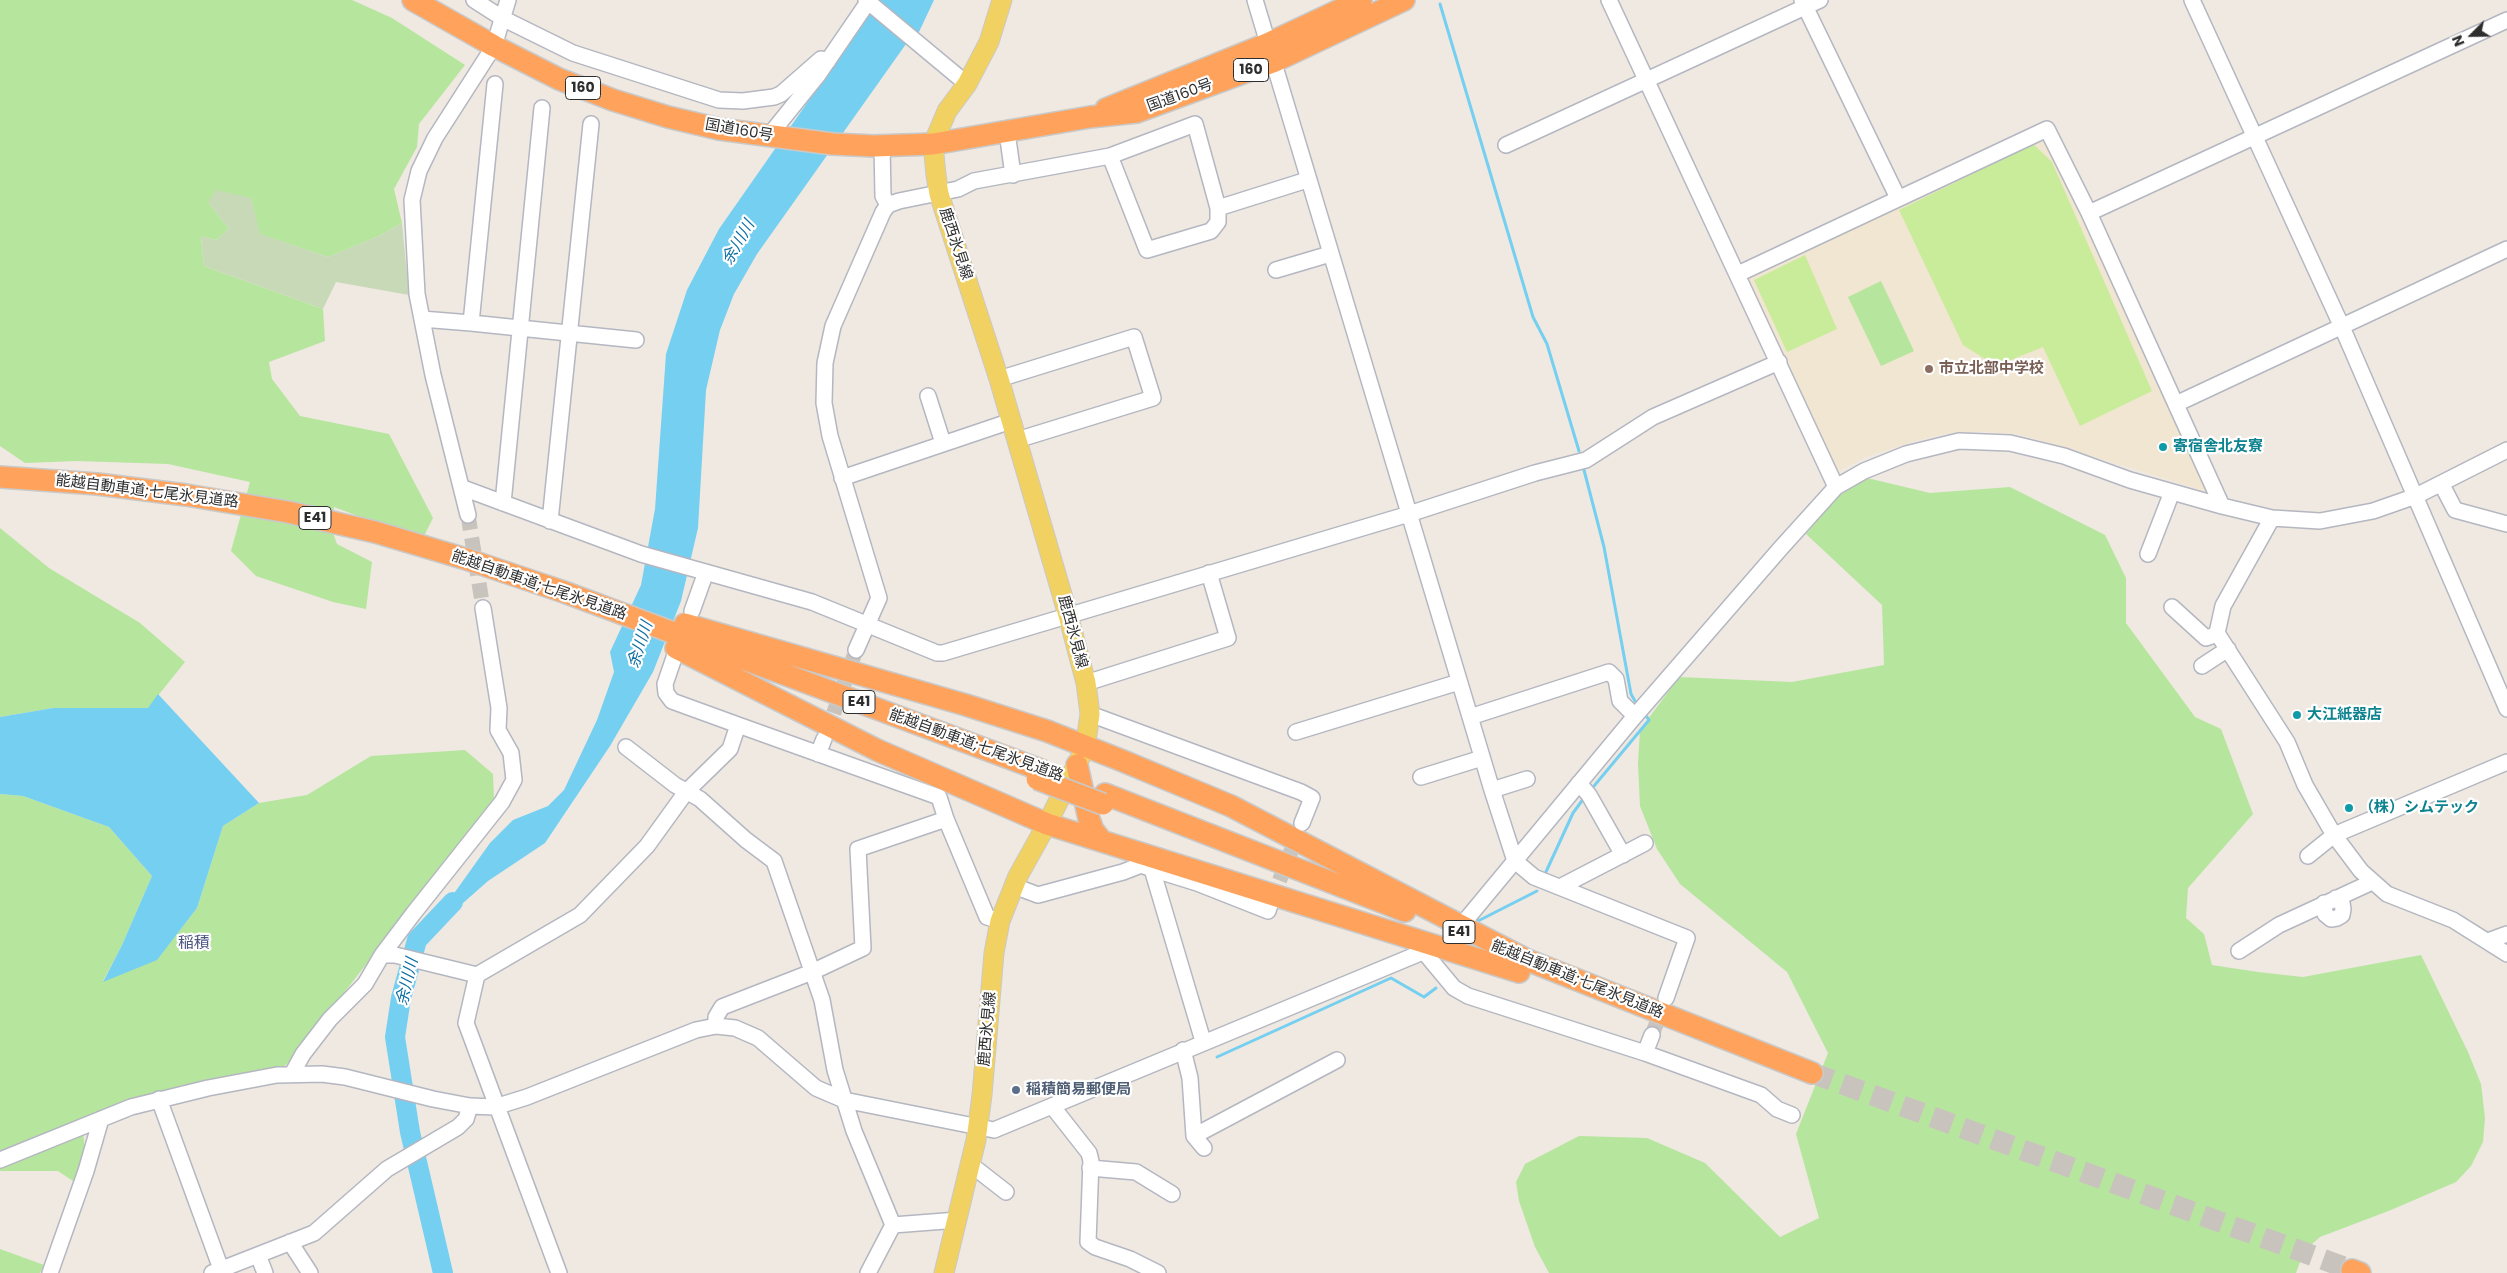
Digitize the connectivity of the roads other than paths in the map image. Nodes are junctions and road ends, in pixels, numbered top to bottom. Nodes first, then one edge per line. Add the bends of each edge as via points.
1 (413, 0) edge
2 (474, 0) edge
3 (508, 0) edge
4 (1002, 0) edge
5 (1254, 0) edge
6 (1361, 0) edge
7 (1404, 0) edge
8 (1609, 0) edge
9 (1820, 0) edge
10 (2192, 0) edge
11 (867, 1) edge
12 (1804, 3) edge
13 (502, 18) junction
14 (2507, 20) edge
15 (494, 46) junction
16 (1270, 53) junction
17 (828, 61) junction
18 (1647, 80) junction
19 (495, 84) dead end
20 (967, 84) junction
21 (542, 108) dead end
22 (591, 124) dead end
23 (1007, 132) junction
24 (768, 137) junction
25 (2255, 138) junction
26 (933, 144) junction
27 (882, 145) junction
28 (1506, 145) dead end
29 (1110, 156) junction
30 (1013, 175) junction
31 (1307, 180) junction
32 (939, 194) junction
33 (1898, 198) junction
34 (888, 206) junction
35 (1218, 208) junction
36 (2089, 214) junction
37 (2506, 252) edge
38 (1330, 254) junction
39 (1276, 270) dead end
40 (1738, 274) junction
41 (422, 320) junction
42 (471, 323) junction
43 (2342, 327) junction
44 (520, 328) junction
45 (571, 334) junction
46 (636, 340) dead end
47 (1779, 362) junction
48 (999, 379) junction
49 (928, 396) dead end
50 (2176, 404) junction
51 (1011, 421) junction
52 (1017, 440) junction
53 (944, 443) junction
54 (2507, 450) edge
55 (0, 477) edge
56 (842, 478) junction
57 (2442, 485) junction
58 (0, 487) edge
59 (1836, 487) junction
60 (463, 488) junction
61 (2172, 492) junction
62 (2416, 496) junction
63 (503, 503) junction
64 (2222, 506) junction
65 (1409, 514) junction
66 (468, 515) tunnel mouth
67 (2272, 518) junction
68 (550, 521) junction
69 (2507, 524) edge
70 (2148, 554) dead end
71 (703, 571) junction
72 (1209, 573) junction
73 (2172, 606) dead end
74 (483, 608) tunnel mouth
75 (618, 614) junction
76 (1068, 615) junction
77 (866, 624) junction
78 (681, 634) junction
79 (2218, 634) junction
80 (2228, 649) junction
81 (856, 650) tunnel mouth
82 (2202, 666) dead end
83 (1459, 682) junction
84 (1086, 683) junction
85 (2507, 708) edge
86 (1090, 714) junction
87 (1470, 716) junction
88 (1635, 716) junction
89 (738, 725) junction
90 (1296, 732) dead end
91 (824, 738) tunnel mouth
92 (626, 747) dead end
93 (818, 754) junction
94 (1081, 757) junction
95 (1482, 758) junction
96 (2507, 762) edge
97 (1421, 777) dead end
98 (1527, 779) dead end
99 (1579, 783) junction
100 (1492, 790) junction
101 (686, 792) junction
102 (946, 819) junction
103 (1302, 823) tunnel mouth
104 (1047, 824) junction
105 (2334, 835) junction
106 (1101, 840) junction
107 (1645, 843) dead end
108 (1623, 854) junction
109 (2308, 856) dead end
110 (1515, 861) junction
111 (1152, 869) junction
112 (2372, 882) junction
113 (1014, 886) junction
114 (1560, 888) junction
115 (1271, 902) dead end
116 (1000, 921) junction
117 (1465, 921) tunnel mouth
118 (2507, 934) edge
119 (2488, 941) junction
120 (2239, 951) dead end
121 (2507, 954) edge
122 (388, 955) junction
123 (1524, 966) junction
124 (812, 972) junction
125 (477, 975) junction
126 (1666, 998) tunnel mouth
127 (716, 1026) junction
128 (1652, 1035) tunnel mouth
129 (1203, 1041) junction
130 (1183, 1050) junction
131 (1645, 1053) junction
132 (1337, 1060) dead end
133 (292, 1074) junction
134 (1810, 1077) tunnel mouth
135 (159, 1099) junction
136 (844, 1100) junction
137 (470, 1106) junction
138 (1052, 1106) junction
139 (496, 1107) junction
140 (1792, 1115) dead end
141 (101, 1118) junction
142 (978, 1126) junction
143 (0, 1160) edge
144 (970, 1164) junction
145 (1090, 1168) junction
146 (1006, 1192) dead end
147 (1172, 1194) dead end
148 (958, 1220) junction
149 (893, 1225) junction
150 (290, 1242) junction
151 (258, 1255) junction
152 (217, 1271) edge
153 (50, 1273) edge
154 (265, 1273) edge
155 (310, 1273) edge
156 (559, 1273) edge
157 (868, 1273) edge
158 (944, 1273) edge
159 (1158, 1273) edge

1 - 15 highway, 国道160号 / 160
2 - 13 street
3 - 13 street
4 - 20 main road, 鹿西氷見線 via 989,42
5 - 16 street
6 - 16 highway, 国道160号 / 160
7 - 16 highway, 国道160号 / 160
8 - 18 street
9 - 12 street
10 - 25 street
11 - 17 street
11 - 20 street
12 - 18 street
12 - 33 street
13 - 15 street
13 - 17 street via 573,53 719,100 774,97 821,59
14 - 25 street
15 - 24 highway, 国道160号 / 160 via 559,79 613,100 668,117
15 - 41 street via 435,138 419,171 412,200 416,294
16 - 23 highway, 国道160号 / 160 via 1134,96 1090,117
16 - 31 street
17 - 24 street
18 - 28 street
18 - 40 street
19 - 42 street
20 - 26 main road, 鹿西氷見線 via 947,111
21 - 44 street
22 - 45 street
23 - 26 highway, 国道160号 / 160
23 - 30 street
24 - 27 highway, 国道160号 / 160
25 - 36 street
25 - 43 street
26 - 27 highway, 国道160号 / 160
26 - 32 main road, 鹿西氷見線
27 - 34 street via 883,196
29 - 30 street
29 - 35 street via 1195,124
29 - 35 street via 1146,250 1210,231 1218,222
30 - 32 street via 974,181
31 - 35 street
31 - 38 street
32 - 34 street via 899,200
32 - 48 main road, 鹿西氷見線
33 - 36 street via 2047,129
33 - 40 street
34 - 56 street via 833,326 825,363 824,403
36 - 50 street
37 - 43 street
38 - 39 street
38 - 65 street
40 - 47 street
41 - 42 street
41 - 60 street
42 - 44 street
43 - 50 street
43 - 62 street
44 - 45 street
44 - 63 street
45 - 46 street
45 - 68 street
47 - 59 street
47 - 65 street via 1653,417 1586,460
48 - 51 main road, 鹿西氷見線
48 - 52 street via 1134,337 1145,372 1152,398
49 - 53 street
50 - 64 street
51 - 52 main road, 鹿西氷見線
51 - 53 street
52 - 76 main road, 鹿西氷見線
53 - 56 street
54 - 57 street
55 - 75 highway, 能越自動車道;七尾氷見道路 / E41 via 97,484 288,512 375,532 518,576
56 - 77 street via 879,598
57 - 62 street
57 - 69 street via 2455,510
58 - 75 highway, 能越自動車道;七尾氷見道路 / E41 via 117,496 215,509 312,528
59 - 61 street via 1864,471 1906,454 1959,441 2010,443 2064,456
59 - 88 street
60 - 63 street
60 - 66 street
61 - 64 street
61 - 70 street
62 - 67 street via 2344,518 2320,521
62 - 85 street
63 - 68 street
64 - 67 street
65 - 72 street
65 - 83 street
67 - 79 street via 2223,606
68 - 71 street via 641,554
71 - 77 street via 812,602
71 - 78 street
72 - 76 street
72 - 84 street via 1228,638
73 - 79 street via 2206,638
74 - 122 street via 500,708 498,730 511,753 514,780 502,802
75 - 78 highway, 能越自動車道;七尾氷見道路 / E41
76 - 77 street via 943,653
76 - 84 main road, 鹿西氷見線
77 - 81 street
78 - 89 street via 665,684 666,693 672,701
78 - 94 highway via 966,705 1047,731
78 - 104 highway via 877,750
78 - 123 highway, 能越自動車道;七尾氷見道路 / E41 via 1104,799 1314,874
79 - 80 street
80 - 82 street
80 - 105 street via 2286,742 2305,785
83 - 87 street
83 - 90 street
84 - 86 main road, 鹿西氷見線
86 - 94 main road, 鹿西氷見線
86 - 103 street via 1301,792 1312,798
87 - 88 street via 1609,672 1616,679 1620,701
87 - 95 street
88 - 99 street
89 - 93 street
89 - 101 street via 730,749
91 - 93 street
92 - 101 street
93 - 102 street via 939,797
94 - 104 main road, 鹿西氷見線
94 - 106 highway via 1088,819
94 - 123 highway via 1123,760 1231,806
95 - 97 street
95 - 100 street
96 - 105 street
98 - 100 street
99 - 108 street
99 - 110 street
100 - 110 street
101 - 124 street via 700,799 774,861
101 - 125 street via 647,846 580,916
102 - 116 street via 987,916
102 - 124 street via 858,849 863,948
104 - 106 highway
104 - 113 main road, 鹿西氷見線
105 - 109 street
105 - 112 street
106 - 123 highway
107 - 108 street
108 - 114 street
110 - 114 street via 1534,877
110 - 117 street
111 - 113 street via 1141,865 1038,895
111 - 115 street via 1268,911
111 - 129 street
112 - 119 street via 2387,894 2453,920
112 - 120 street via 2279,925
113 - 116 main road, 鹿西氷見線
114 - 126 street via 1687,938
116 - 142 main road, 鹿西氷見線 via 994,953
118 - 119 street
119 - 121 street
122 - 125 street
122 - 133 street via 330,1019
123 - 134 highway, 能越自動車道;七尾氷見道路 / E41
124 - 127 street via 722,1007 716,1017
124 - 136 street via 822,1000
125 - 139 street via 466,1023
127 - 136 street via 735,1028 758,1038 816,1088
127 - 139 street via 696,1030
128 - 131 street
129 - 130 street
129 - 131 street via 1427,951 1454,988 1468,996
130 - 132 street via 1199,1142
130 - 138 street
131 - 140 street via 1761,1094 1776,1109
133 - 135 street
133 - 137 street via 322,1074 368,1082
135 - 141 street
135 - 152 street
136 - 142 street
136 - 149 street
137 - 139 street
137 - 150 street via 466,1119 458,1127 387,1169 314,1233
138 - 142 street via 994,1130
138 - 145 street via 1089,1153
139 - 156 street
141 - 143 street
141 - 153 street via 86,1172
142 - 144 main road, 鹿西氷見線
144 - 146 street
144 - 148 main road, 鹿西氷見線
145 - 147 street via 1136,1172
145 - 159 street via 1088,1242
148 - 149 street
148 - 158 main road, 鹿西氷見線
149 - 157 street
150 - 151 street
150 - 155 street
151 - 152 street
151 - 154 street

